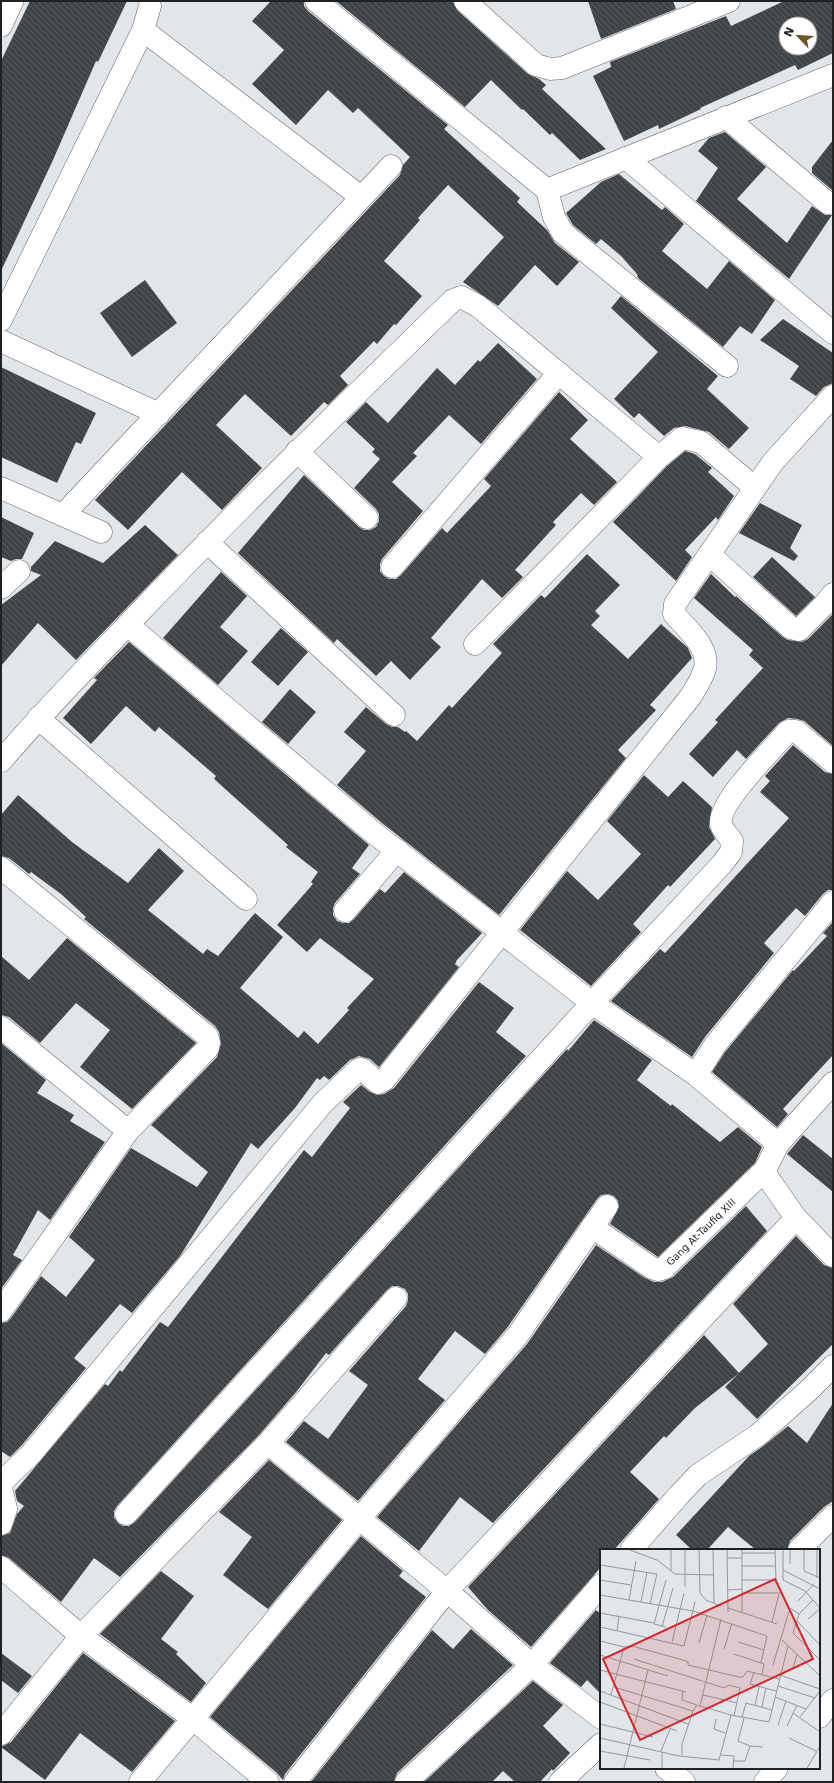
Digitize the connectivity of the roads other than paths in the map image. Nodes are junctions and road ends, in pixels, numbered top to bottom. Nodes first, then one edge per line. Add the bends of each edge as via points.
1 (10, 1) edge
2 (316, 1) edge
3 (465, 1) edge
4 (729, 1) edge
5 (150, 6) dead end
6 (1, 26) edge
7 (143, 30) junction
8 (831, 78) edge
9 (726, 117) junction
10 (626, 158) junction
11 (391, 166) dead end
12 (547, 190) junction
13 (361, 198) junction
14 (828, 203) dead end
15 (1, 320) edge
16 (833, 333) edge
17 (1, 341) edge
18 (727, 366) dead end
19 (560, 373) junction
20 (833, 396) edge
21 (159, 414) junction
22 (297, 451) junction
23 (659, 456) junction
24 (1, 488) edge
25 (755, 488) junction
26 (63, 515) junction
27 (367, 518) dead end
28 (101, 532) dead end
29 (207, 542) junction
30 (709, 554) junction
31 (392, 567) dead end
32 (20, 571) dead end
33 (1, 588) edge
34 (833, 594) edge
35 (128, 625) junction
36 (475, 644) dead end
37 (394, 715) dead end
38 (38, 718) junction
39 (1, 761) edge
40 (833, 762) edge
41 (397, 850) junction
42 (1, 868) edge
43 (246, 899) dead end
44 (833, 902) edge
45 (345, 911) dead end
46 (502, 931) junction
47 (592, 1003) junction
48 (1, 1027) edge
49 (696, 1075) junction
50 (833, 1083) edge
51 (128, 1131) junction
52 (778, 1144) junction
53 (765, 1170) junction
54 (607, 1206) dead end
55 (796, 1218) junction
56 (592, 1227) junction
57 (833, 1256) edge
58 (396, 1298) dead end
59 (1, 1311) edge
60 (833, 1366) edge
61 (268, 1443) junction
62 (1, 1486) edge
63 (126, 1514) dead end
64 (833, 1516) edge
65 (360, 1518) junction
66 (1, 1524) edge
67 (632, 1549) edge
68 (800, 1549) edge
69 (1, 1567) edge
70 (600, 1586) edge
71 (447, 1591) junction
72 (82, 1636) junction
73 (532, 1665) junction
74 (833, 1700) edge
75 (820, 1716) edge
76 (600, 1717) edge
77 (192, 1718) junction
78 (1, 1734) edge
79 (600, 1745) edge
80 (667, 1769) edge
81 (776, 1769) edge
82 (140, 1782) edge
83 (268, 1782) edge
84 (295, 1782) edge
85 (406, 1782) edge
86 (560, 1782) edge
87 (684, 1782) edge
88 (765, 1782) edge

1 - 6 street via 12,2
2 - 12 street
3 - 4 street via 536,65 550,69 562,68
5 - 7 street
7 - 13 street
7 - 15 street
8 - 9 street
9 - 10 street
9 - 14 street
10 - 12 street
10 - 16 street
11 - 13 street
12 - 18 street via 554,217 563,233
13 - 21 street
17 - 21 street
19 - 22 street via 478,306 461,298 453,300
19 - 23 street
19 - 31 street
20 - 25 street via 773,462
21 - 26 street
22 - 27 street
22 - 29 street
23 - 25 street via 682,438 700,442
23 - 36 street
24 - 26 street
25 - 30 street
26 - 28 street
29 - 35 street
29 - 37 street
30 - 34 street via 791,628 799,630
30 - 46 street via 674,609 674,614 704,651 704,673 691,696
32 - 33 street
35 - 38 street
35 - 41 street
38 - 39 street
38 - 43 street
40 - 47 street via 796,731 788,731 734,792 721,815 722,828 732,842 731,852
41 - 45 street
41 - 46 street
42 - 51 street via 207,1036 210,1042 208,1048
44 - 49 street via 715,1045
46 - 47 street
46 - 62 street via 384,1080 378,1083 359,1068 323,1103 31,1454
47 - 49 street
47 - 63 street
48 - 51 street
49 - 52 street
50 - 52 street
51 - 59 street
52 - 53 street
53 - 55 street via 766,1176
53 - 56 street, Gang At-Taufiq XIII via 664,1268 658,1270
54 - 56 street
55 - 57 street
55 - 71 street
56 - 65 street via 517,1336
58 - 61 street
60 - 67 street via 758,1435 698,1475
61 - 65 street
61 - 72 street
62 - 66 street via 6,1510
64 - 68 street
65 - 71 street
65 - 77 street
69 - 72 street
70 - 73 street
71 - 73 street
71 - 84 street
72 - 77 street
72 - 78 street
73 - 76 street
73 - 85 street
74 - 75 street
77 - 82 street
77 - 83 street
79 - 86 street
80 - 87 street
81 - 88 street

